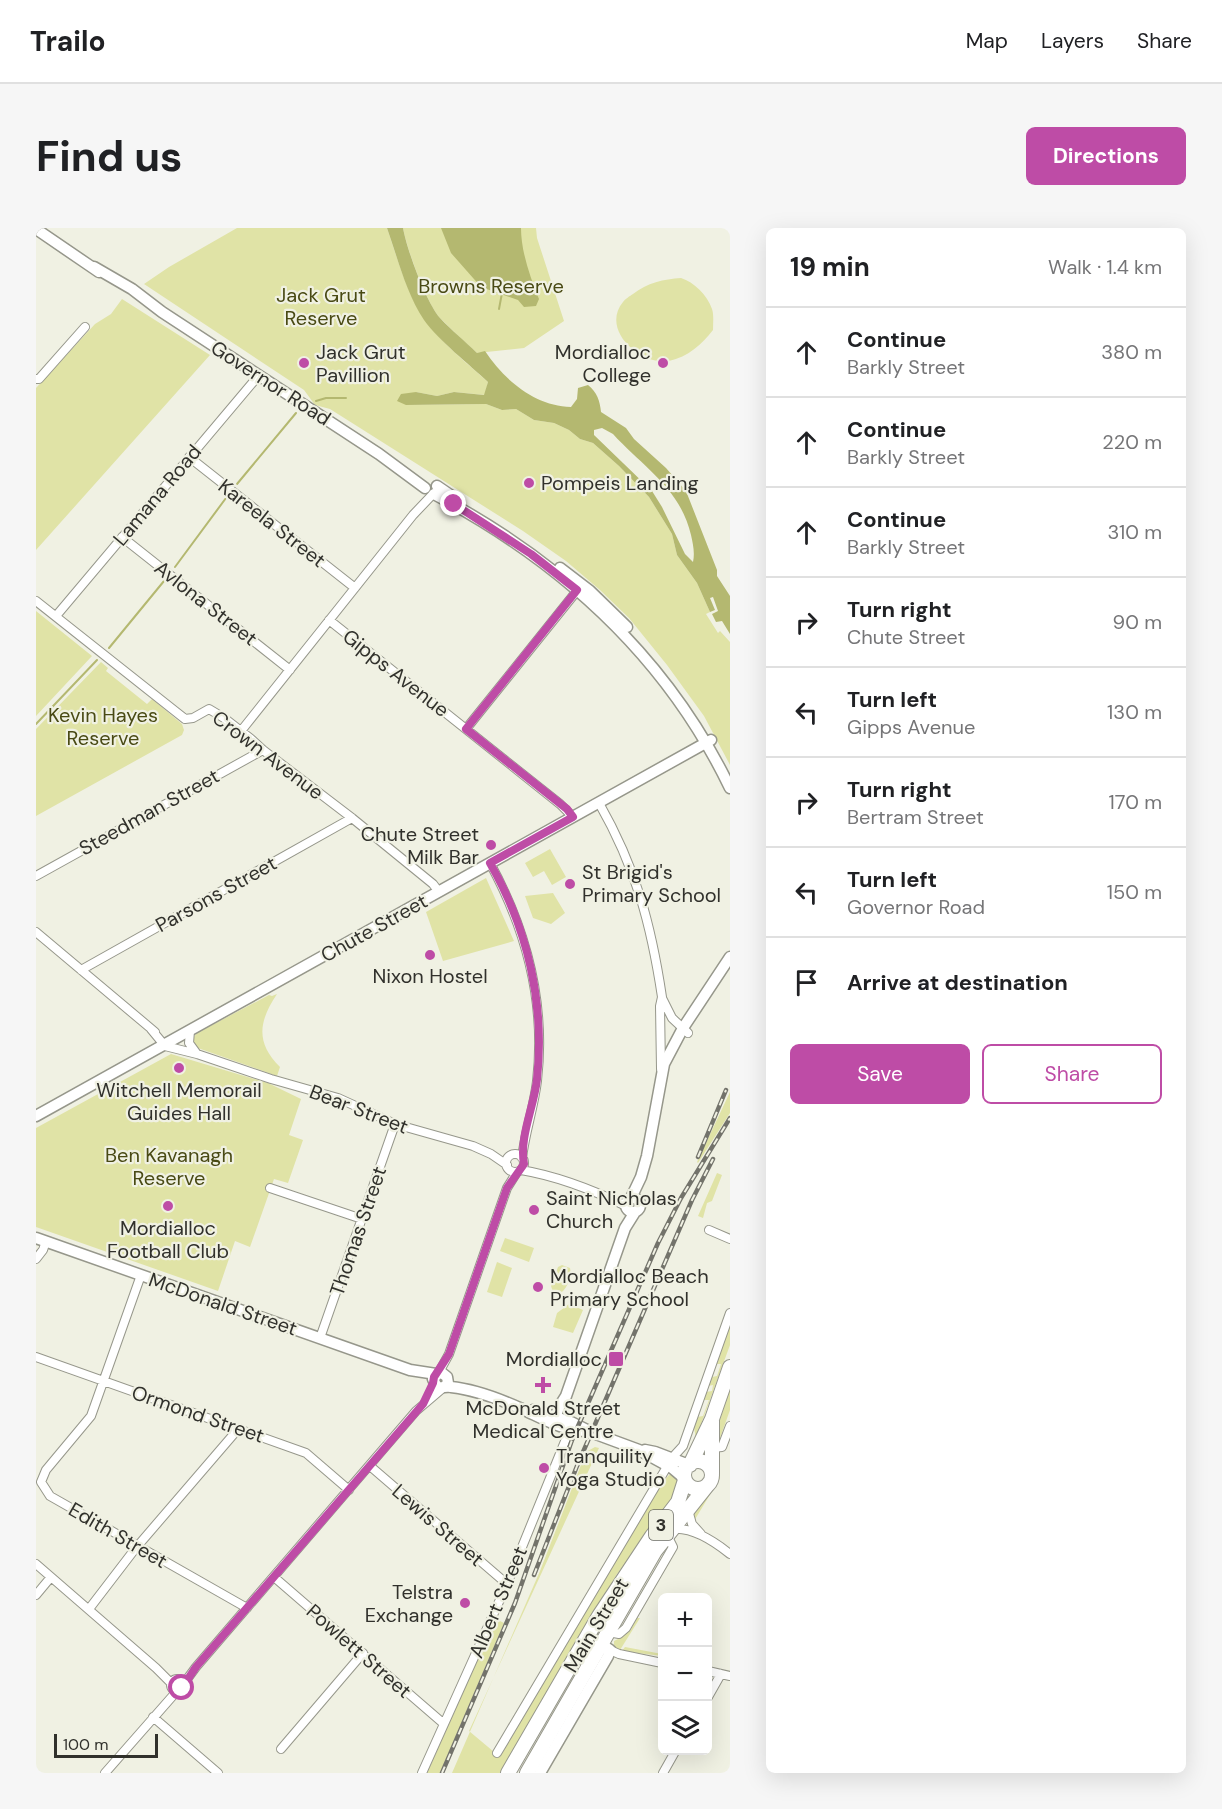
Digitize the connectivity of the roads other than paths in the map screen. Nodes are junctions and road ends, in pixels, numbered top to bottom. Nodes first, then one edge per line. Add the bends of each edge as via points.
1 (36, 230) edge
2 (85, 327) dead end
3 (259, 375) junction
4 (36, 379) edge
5 (189, 457) junction
6 (431, 489) junction
7 (122, 537) junction
8 (579, 587) junction
9 (355, 588) junction
10 (36, 601) edge
11 (56, 616) junction
12 (329, 620) junction
13 (290, 670) junction
14 (466, 729) junction
15 (241, 731) junction
16 (708, 741) junction
17 (263, 750) junction
18 (730, 774) edge
19 (730, 788) edge
20 (599, 802) junction
21 (573, 817) junction
22 (352, 818) junction
23 (490, 863) junction
24 (36, 876) edge
25 (439, 892) junction
26 (36, 932) edge
27 (730, 957) edge
28 (730, 967) edge
29 (81, 970) junction
30 (662, 997) junction
31 (190, 1031) junction
32 (686, 1031) junction
33 (166, 1044) junction
34 (194, 1054) junction
35 (664, 1073) junction
36 (36, 1116) edge
37 (395, 1124) junction
38 (515, 1164) junction
39 (270, 1188) dead end
40 (631, 1204) junction
41 (362, 1220) junction
42 (709, 1230) dead end
43 (730, 1239) edge
44 (41, 1240) edge
45 (36, 1259) edge
46 (141, 1275) junction
47 (730, 1313) edge
48 (320, 1338) junction
49 (36, 1358) edge
50 (730, 1367) edge
51 (440, 1380) junction
52 (104, 1381) junction
53 (712, 1419) junction
54 (560, 1423) junction
55 (730, 1425) edge
56 (690, 1426) junction
57 (239, 1428) junction
58 (711, 1448) junction
59 (670, 1462) junction
60 (370, 1466) junction
61 (689, 1468) junction
62 (711, 1480) junction
63 (349, 1490) junction
64 (688, 1509) junction
65 (670, 1532) junction
66 (703, 1536) junction
67 (138, 1546) junction
68 (730, 1554) edge
69 (36, 1564) edge
70 (51, 1577) junction
71 (274, 1578) junction
72 (507, 1584) junction
73 (36, 1595) edge
74 (247, 1608) junction
75 (88, 1609) junction
76 (585, 1641) junction
77 (607, 1652) junction
78 (363, 1653) junction
79 (658, 1662) edge
80 (725, 1675) edge
81 (176, 1685) junction
82 (712, 1692) edge
83 (153, 1717) junction
84 (444, 1724) junction
85 (281, 1749) dead end
86 (497, 1753) dead end
87 (520, 1754) junction
88 (673, 1755) edge
89 (533, 1769) edge
90 (105, 1773) edge
91 (218, 1773) edge
92 (422, 1773) edge
93 (508, 1773) edge
94 (663, 1773) edge

1 - 3 street, Governor Road
2 - 4 street
3 - 5 street, Lamana Road
3 - 6 street, Governor Road
5 - 7 street, Lamana Road
5 - 9 street, Kareela Street
6 - 8 street, Governor Road via 528,545
6 - 9 street
7 - 11 street, Lamana Road
7 - 13 street, Avlona Street
8 - 14 street
8 - 16 street, Governor Road via 617,616 654,658
9 - 12 street
10 - 11 street, Crown Avenue
11 - 15 street, Crown Avenue via 185,719 208,709
12 - 13 street
12 - 14 street, Gipps Avenue
13 - 15 street
14 - 21 street, Gipps Avenue
15 - 17 street, Crown Avenue
16 - 18 street
16 - 19 street
16 - 20 street, Chute Street
17 - 22 street, Crown Avenue
17 - 24 street, Steedman Street
20 - 21 street, Chute Street
20 - 30 street, Albert Street via 641,897
21 - 23 street, Chute Street
22 - 25 street, Crown Avenue
22 - 29 street, Parsons Street
23 - 25 street, Chute Street
23 - 38 street via 525,944 538,1006 537,1081
25 - 31 street, Chute Street
26 - 29 street, Bear Street
27 - 32 street
28 - 32 street
29 - 33 street, Bear Street
30 - 32 street via 671,1016
30 - 35 street, Albert Street via 660,1055
31 - 33 street, Chute Street
31 - 34 street via 189,1043
32 - 35 street via 666,1058
33 - 34 street, Bear Street
33 - 36 street, Chute Street
34 - 37 street, Bear Street via 338,1098
35 - 40 street, Albert Street via 647,1156
37 - 38 street, Bear Street via 459,1141
37 - 41 street, Thomas Street
38 - 40 street, Bear Street
38 - 51 street
39 - 41 street
40 - 54 street, Albert Street
41 - 48 street, Thomas Street
42 - 43 street
44 - 45 street via 43,1250
44 - 46 street, McDonald Street
46 - 48 street, McDonald Street
46 - 52 street, Edith Street
47 - 56 street, Main Street
48 - 51 street, McDonald Street
49 - 52 street, Ormond Street
50 - 53 highway, Main Street / 3
51 - 54 street, McDonald Street
51 - 60 street
52 - 57 street, Ormond Street
52 - 67 street, Edith Street via 91,1416 45,1470 41,1482 50,1496
53 - 58 highway, Main Street / 3
53 - 61 highway, Main Street / 3
54 - 59 street, McDonald Street
54 - 72 street, Albert Street
55 - 58 street via 722,1447
56 - 59 street, Main Street via 681,1449
56 - 61 street, Main Street
57 - 63 street, Ormond Street via 306,1453
57 - 67 street
58 - 62 highway, Main Street / 3
59 - 61 street, McDonald Street
59 - 86 street, Main Street
60 - 63 street
60 - 72 street, Lewis Street
61 - 62 highway via 698,1462 705,1464 710,1468
61 - 62 highway, 3 via 688,1485 704,1488
61 - 76 highway, Main Street / 3 via 678,1502 630,1567
62 - 64 highway, Main Street / 3
63 - 71 street
64 - 65 highway, Main Street / 3
64 - 66 street via 692,1524
65 - 66 street via 681,1529
65 - 77 highway, Main Street / 3 via 608,1632
66 - 68 street
67 - 74 street, Edith Street
67 - 75 street
69 - 70 street
70 - 73 street
70 - 75 street
71 - 74 street
71 - 78 street, Powlett Street
72 - 84 street, Albert Street
74 - 81 street
75 - 81 street
76 - 77 highway
76 - 87 highway, Main Street / 3
77 - 79 street
77 - 89 highway, Main Street / 3
78 - 84 street, Powlett Street
78 - 85 street
80 - 82 street
81 - 83 street
83 - 90 street
83 - 91 street
84 - 92 street, Albert Street
87 - 89 highway
87 - 93 highway, Main Street / 3
88 - 94 street

